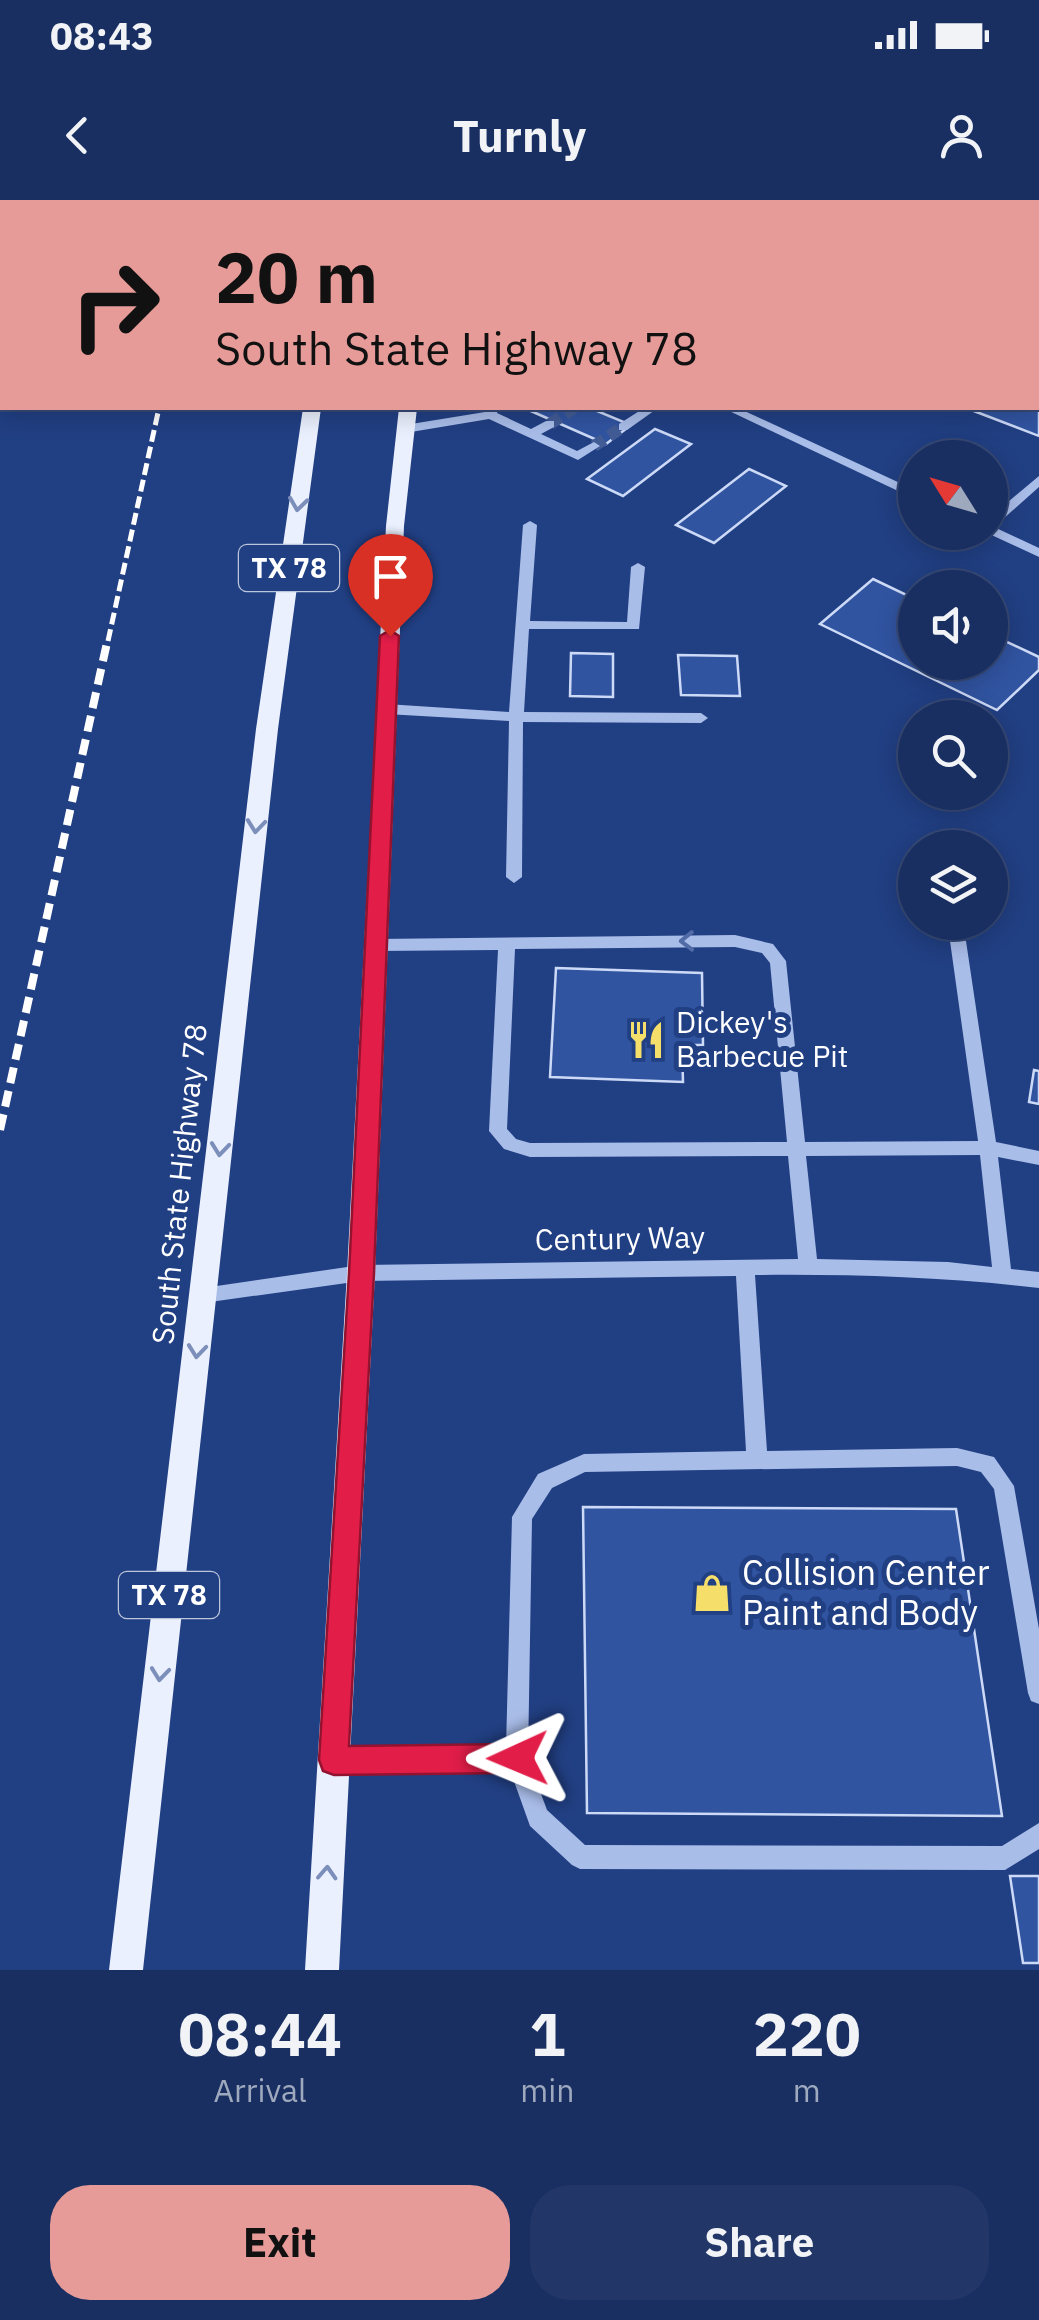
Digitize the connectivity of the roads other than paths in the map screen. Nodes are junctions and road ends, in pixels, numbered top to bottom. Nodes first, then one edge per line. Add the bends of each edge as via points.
1 (312, 410) edge
2 (645, 410) edge
3 (733, 410) edge
4 (492, 411) edge
5 (407, 418) edge
6 (550, 424) tunnel mouth
7 (623, 427) tunnel mouth
8 (532, 434) junction
9 (594, 446) tunnel mouth
10 (1039, 480) edge
11 (898, 486) edge
12 (1008, 510) edge
13 (530, 525) dead end
14 (1008, 537) edge
15 (1039, 553) edge
16 (638, 567) dead end
17 (522, 626) junction
18 (386, 709) junction
19 (516, 716) junction
20 (701, 718) dead end
21 (514, 877) dead end
22 (958, 941) dead end
23 (508, 943) junction
24 (376, 944) junction
25 (988, 1148) junction
26 (798, 1150) junction
27 (1039, 1158) edge
28 (808, 1266) junction
29 (745, 1268) junction
30 (361, 1273) junction
31 (1002, 1276) junction
32 (1039, 1280) edge
33 (203, 1295) junction
34 (757, 1460) junction
35 (1039, 1693) edge
36 (518, 1758) junction
37 (334, 1760) junction
38 (1039, 1836) edge
39 (126, 1970) edge
40 (322, 1970) edge

1 -> 33 main road, South State Highway 78 / TX 78 via 267,729
2 - 7 street
3 - 11 street
4 - 5 street
4 - 8 street
5 - 18 main road
6 - 8 street
8 - 9 street via 578,456
10 - 12 street
13 - 17 street
14 - 15 street
16 - 17 street via 634,626
17 - 19 street
18 - 19 street
18 - 24 main road
19 - 20 street
19 - 21 street
22 - 25 street
23 - 24 street
26 -> 23 street via 778,961 767,948 734,941
23 - 26 street via 498,1131 510,1144 530,1150
24 - 30 main road
25 - 26 street
25 - 27 street
25 - 31 street
26 - 28 street
28 - 29 street, Century Way
28 - 31 street, Century Way
29 - 30 street, Century Way
29 - 34 street
30 - 33 street, Century Way
30 - 37 main road
31 - 32 street, Century Way
33 -> 39 main road, South State Highway 78 / TX 78
34 - 35 street via 958,1457 987,1464 1004,1486
34 - 36 street via 584,1463 545,1480 522,1517
36 - 37 street
36 - 38 street via 538,1818 580,1857 1005,1858
40 -> 37 main road

